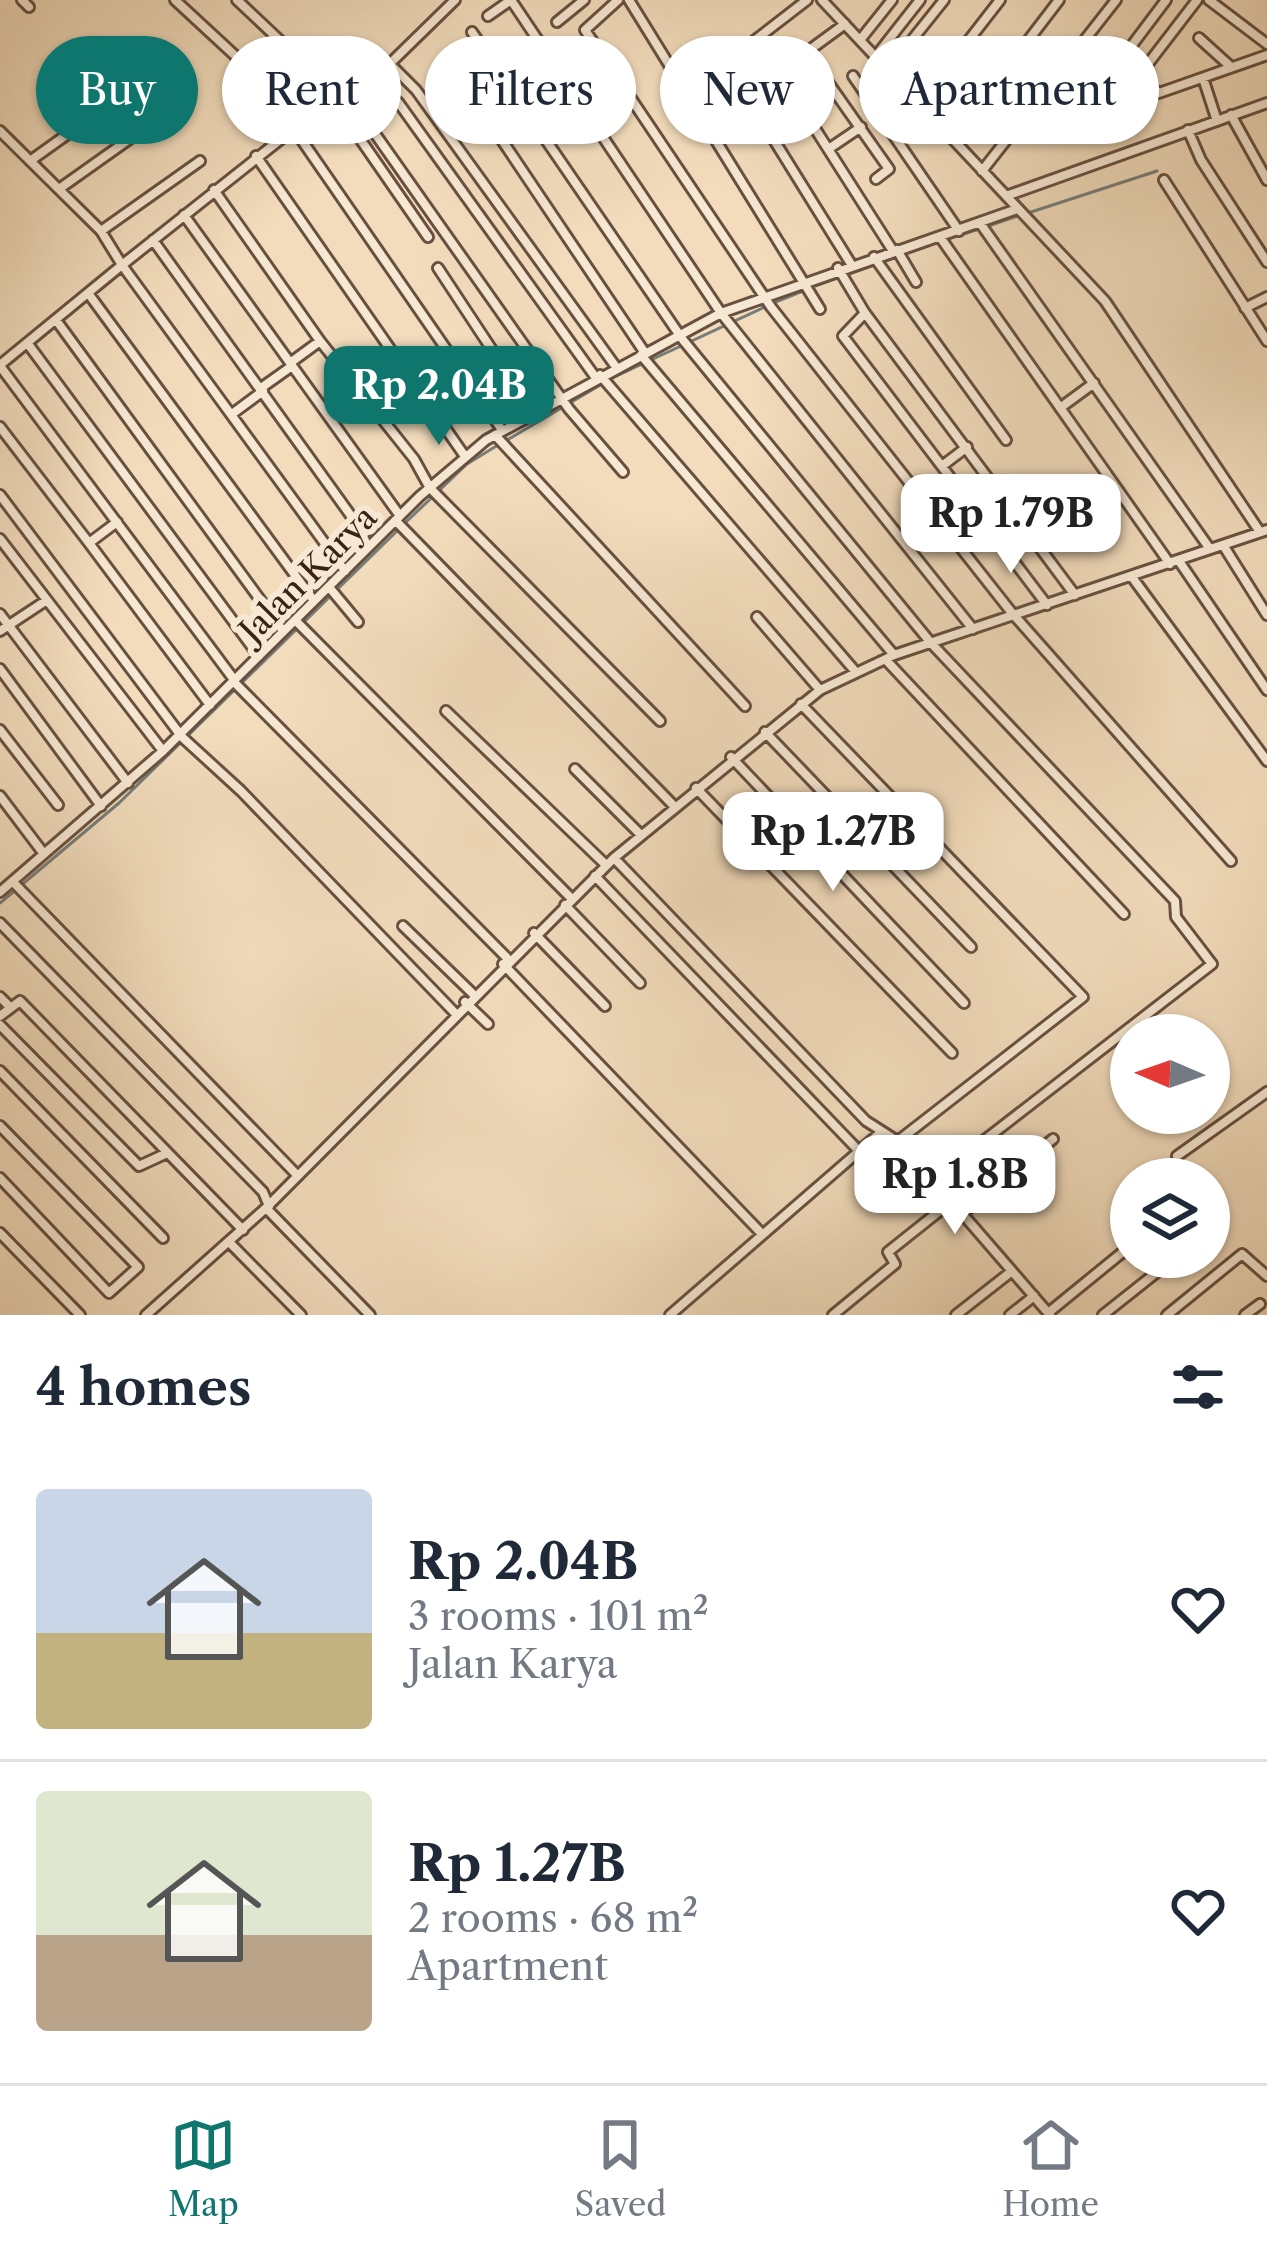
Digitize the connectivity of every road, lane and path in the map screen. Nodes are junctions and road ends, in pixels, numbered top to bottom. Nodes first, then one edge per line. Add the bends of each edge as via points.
1 (175, 0) edge
2 (237, 0) edge
3 (455, 0) edge
4 (584, 0) edge
5 (618, 0) edge
6 (629, 0) edge
7 (807, 0) edge
8 (892, 0) edge
9 (920, 0) edge
10 (944, 0) edge
11 (1000, 0) edge
12 (1059, 0) edge
13 (1116, 0) edge
14 (1166, 0) edge
15 (1197, 0) edge
16 (1209, 0) edge
17 (825, 1) edge
18 (488, 16) dead end
19 (557, 22) dead end
20 (845, 24) junction
21 (472, 32) dead end
22 (760, 36) edge
23 (828, 36) edge
24 (863, 36) edge
25 (892, 36) edge
26 (915, 36) edge
27 (972, 36) edge
28 (1031, 36) edge
29 (1088, 36) edge
30 (1139, 36) edge
31 (1199, 38) dead end
32 (859, 39) edge
33 (1267, 44) edge
34 (660, 49) edge
35 (1159, 50) edge
36 (401, 53) edge
37 (1267, 55) edge
38 (1231, 67) junction
39 (401, 75) edge
40 (853, 76) dead end
41 (1203, 78) junction
42 (835, 92) edge
43 (1159, 92) edge
44 (1267, 103) edge
45 (401, 106) edge
46 (1231, 116) junction
47 (1217, 121) junction
48 (859, 125) edge
49 (859, 129) edge
50 (1188, 129) junction
51 (0, 131) edge
52 (53, 144) edge
53 (122, 144) edge
54 (270, 144) edge
55 (305, 144) edge
56 (364, 144) edge
57 (382, 144) edge
58 (503, 144) edge
59 (719, 144) edge
60 (776, 144) edge
61 (827, 144) edge
62 (872, 144) edge
63 (957, 144) edge
64 (1003, 144) edge
65 (830, 148) junction
66 (256, 156) junction
67 (30, 160) junction
68 (200, 161) dead end
69 (982, 171) junction
70 (876, 179) dead end
71 (1164, 179) dead end
72 (1267, 180) edge
73 (59, 189) junction
74 (214, 190) junction
75 (1006, 196) junction
76 (1017, 211) junction
77 (184, 215) junction
78 (982, 227) junction
79 (101, 231) junction
80 (959, 231) junction
81 (428, 237) dead end
82 (153, 240) junction
83 (941, 241) junction
84 (895, 250) junction
85 (876, 261) junction
86 (1267, 262) edge
87 (851, 264) junction
88 (122, 265) junction
89 (438, 268) dead end
90 (840, 273) junction
91 (916, 281) dead end
92 (807, 287) junction
93 (88, 293) junction
94 (1267, 297) edge
95 (768, 302) junction
96 (1245, 308) junction
97 (820, 309) dead end
98 (865, 313) junction
99 (726, 319) junction
100 (56, 320) junction
101 (320, 341) junction
102 (684, 341) junction
103 (1267, 341) edge
104 (28, 344) junction
105 (643, 356) junction
106 (291, 364) junction
107 (0, 366) edge
108 (616, 367) junction
109 (602, 380) junction
110 (1094, 383) junction
111 (262, 389) junction
112 (565, 403) junction
113 (1060, 408) junction
114 (533, 412) junction
115 (232, 414) junction
116 (0, 427) edge
117 (498, 434) junction
118 (1006, 440) dead end
119 (968, 447) junction
120 (464, 455) junction
121 (942, 466) junction
122 (622, 472) dead end
123 (433, 492) junction
124 (0, 495) edge
125 (117, 522) junction
126 (399, 524) junction
127 (1264, 531) edge
128 (0, 539) edge
129 (88, 543) junction
130 (1222, 545) junction
131 (1210, 549) junction
132 (1174, 562) junction
133 (342, 567) junction
134 (1132, 577) junction
135 (331, 590) junction
136 (1075, 595) junction
137 (47, 600) junction
138 (314, 601) junction
139 (1047, 605) junction
140 (1012, 613) junction
141 (0, 614) edge
142 (1267, 615) edge
143 (757, 617) dead end
144 (358, 622) dead end
145 (299, 624) junction
146 (4, 628) edge
147 (973, 628) junction
148 (283, 631) junction
149 (931, 643) junction
150 (259, 656) junction
151 (890, 658) junction
152 (0, 669) edge
153 (855, 671) junction
154 (235, 683) junction
155 (820, 690) junction
156 (1267, 690) edge
157 (801, 704) junction
158 (210, 705) junction
159 (745, 706) dead end
160 (446, 711) dead end
161 (660, 722) dead end
162 (0, 730) edge
163 (764, 732) junction
164 (181, 736) junction
165 (164, 751) junction
166 (731, 757) junction
167 (1267, 761) edge
168 (575, 769) dead end
169 (128, 783) junction
170 (696, 788) junction
171 (0, 796) edge
172 (58, 805) dead end
173 (100, 806) junction
174 (674, 806) junction
175 (641, 835) junction
176 (44, 854) junction
177 (1232, 861) dead end
178 (610, 862) junction
179 (595, 876) junction
180 (18, 886) junction
181 (0, 892) edge
182 (568, 902) junction
183 (1124, 914) dead end
184 (0, 923) edge
185 (404, 926) dead end
186 (534, 933) junction
187 (971, 947) dead end
188 (505, 962) junction
189 (640, 983) dead end
190 (473, 994) junction
191 (0, 997) edge
192 (465, 1003) junction
193 (964, 1003) dead end
194 (9, 1006) junction
195 (605, 1006) dead end
196 (455, 1013) junction
197 (0, 1020) edge
198 (488, 1024) dead end
199 (952, 1053) dead end
200 (0, 1071) edge
201 (1267, 1092) edge
202 (0, 1126) edge
203 (880, 1133) junction
204 (1053, 1139) dead end
205 (898, 1141) junction
206 (859, 1151) junction
207 (165, 1154) junction
208 (1177, 1156) dead end
209 (298, 1176) junction
210 (0, 1178) edge
211 (933, 1180) junction
212 (952, 1202) junction
213 (267, 1207) junction
214 (963, 1213) junction
215 (243, 1230) junction
216 (0, 1233) edge
217 (762, 1234) junction
218 (163, 1238) dead end
219 (230, 1242) junction
220 (1110, 1264) edge
221 (1012, 1271) junction
222 (1267, 1276) edge
223 (1150, 1278) edge
224 (1034, 1296) junction
225 (1260, 1304) dead end
226 (1049, 1314) edge
227 (80, 1315) edge
228 (146, 1315) edge
229 (301, 1315) edge
230 (370, 1315) edge
231 (670, 1315) edge
232 (833, 1315) edge
233 (956, 1315) edge
234 (1010, 1315) edge
235 (1103, 1315) edge
236 (1167, 1315) edge
237 (1245, 1315) edge

1 - 2 street via 282,99 308,68
3 - 36 street
4 - 19 street
5 - 95 street via 585,30
6 - 34 street
7 - 22 street
8 - 24 street
9 - 25 street
10 - 26 street
11 - 27 street
12 - 28 street
13 - 29 street
14 - 30 street
15 - 35 street
16 - 33 street
17 - 20 street
18 - 99 street via 511,0
20 - 23 street
20 - 32 street
21 - 102 street
31 - 38 street
37 - 38 street
38 - 41 street
39 - 108 street
40 - 80 street
41 - 43 street
41 - 47 street
42 - 48 street
44 - 46 street
45 - 109 street
46 - 47 street
46 - 72 street
47 - 50 street
49 - 65 street
50 - 75 street
50 - 86 street
51 - 67 street
52 - 67 street
53 - 73 street
54 - 66 street
55 - 117 street
56 - 81 street
57 - 112 street
58 - 105 street
59 - 92 street
60 - 87 street
61 - 65 street
62 - 70 street via 889,169
63 - 69 street
64 - 69 street
65 - 84 street
66 - 74 street
66 - 120 street
67 - 73 street
68 - 79 street
69 - 75 street
71 - 96 street
73 - 79 street
74 - 77 street
74 - 101 street
75 - 76 street
76 - 78 street, Jalan Karya
76 - 127 street via 1113,312
77 - 82 street
77 - 106 street
78 - 80 street, Jalan Karya
78 - 110 street
79 - 88 street
80 - 83 street, Jalan Karya
82 - 88 street
82 - 111 street
83 - 84 street, Jalan Karya
83 - 113 street
84 - 85 street, Jalan Karya
84 - 91 street
85 - 87 street, Jalan Karya
85 - 118 street
87 - 90 street, Jalan Karya
88 - 93 street
88 - 115 street
89 - 114 street
90 - 92 street, Jalan Karya
90 - 98 street
92 - 95 street, Jalan Karya
92 - 97 street
93 - 100 street
93 - 138 street
94 - 96 street
95 - 99 street, Jalan Karya
95 - 140 street
96 - 103 street
98 - 119 street
98 - 121 street via 843,336
99 - 102 street, Jalan Karya
99 - 147 street
100 - 104 street
100 - 148 street
101 - 106 street
101 - 123 street
102 - 105 street, Jalan Karya
102 - 149 street
104 - 107 street
104 - 150 street
105 - 108 street, Jalan Karya
105 - 151 street
106 - 111 street
106 - 126 street
107 - 125 street
108 - 109 street, Jalan Karya
109 - 112 street, Jalan Karya
109 - 153 street
110 - 113 street
110 - 131 street
111 - 115 street
111 - 133 street via 364,534
112 - 114 street, Jalan Karya
112 - 122 street
113 - 132 street
114 - 117 street, Jalan Karya
115 - 133 street
116 - 129 street
117 - 120 street, Jalan Karya
117 - 159 street
119 - 121 street
119 - 136 street
120 - 123 street, Jalan Karya
121 - 139 street
123 - 126 street, Jalan Karya
123 - 161 street
124 - 164 street
125 - 129 street
125 - 154 street
126 - 133 street, Jalan Karya
126 - 174 street
127 - 130 street
128 - 137 street
129 - 158 street
130 - 131 street
130 - 142 street
131 - 132 street
132 - 134 street
132 - 156 street
133 - 135 street, Jalan Karya
134 - 136 street
134 - 167 street
135 - 138 street, Jalan Karya
135 - 144 street
136 - 139 street
137 - 146 street
137 - 165 street
138 - 145 street, Jalan Karya
139 - 140 street
140 - 147 street
140 - 177 street
141 - 146 street
143 - 155 street
145 - 148 street, Jalan Karya
145 - 182 street
146 - 169 street
147 - 149 street
148 - 150 street, Jalan Karya
149 - 151 street
149 - 211 street via 1175,901 1176,917 1212,965
150 - 154 street, Jalan Karya
151 - 153 street
151 - 183 street
152 - 173 street
153 - 155 street
154 - 158 street, Jalan Karya
154 - 188 street
155 - 157 street
157 - 163 street
157 - 205 street via 1083,997
158 - 164 street, Jalan Karya
160 - 178 street
162 - 172 street
163 - 166 street
163 - 187 street
164 - 165 street, Jalan Karya
164 - 196 street
165 - 169 street, Jalan Karya
166 - 170 street
166 - 193 street
168 - 175 street
169 - 173 street, Jalan Karya
170 - 174 street
170 - 199 street
171 - 176 street
173 - 176 street, Jalan Karya
174 - 175 street
175 - 178 street
176 - 180 street, Jalan Karya
178 - 179 street
178 - 203 street
179 - 182 street
179 - 206 street
180 - 181 street, Jalan Karya
180 - 209 street
182 - 186 street
182 - 189 street
184 - 213 street via 263,1192
185 - 190 street
186 - 188 street
186 - 195 street
188 - 190 street
188 - 217 street
190 - 192 street
191 - 194 street
192 - 196 street
192 - 198 street
194 - 197 street
194 - 207 street via 20,1001 37,1016
196 - 209 street
197 - 207 street via 139,1166
200 - 218 street
201 - 208 street
202 - 210 street via 138,1268 109,1293
203 - 205 street
203 - 206 street
204 - 214 street
205 - 211 street
206 - 217 street
207 - 215 street
209 - 213 street
211 - 212 street
212 - 214 street
212 - 232 street via 888,1252 895,1264
213 - 215 street
213 - 230 street
214 - 221 street
215 - 219 street
216 - 227 street
217 - 231 street
219 - 228 street
219 - 229 street
220 - 226 street
221 - 224 street
221 - 233 street
222 - 236 street via 1242,1254
223 - 235 street
224 - 226 street
224 - 234 street
225 - 237 street

